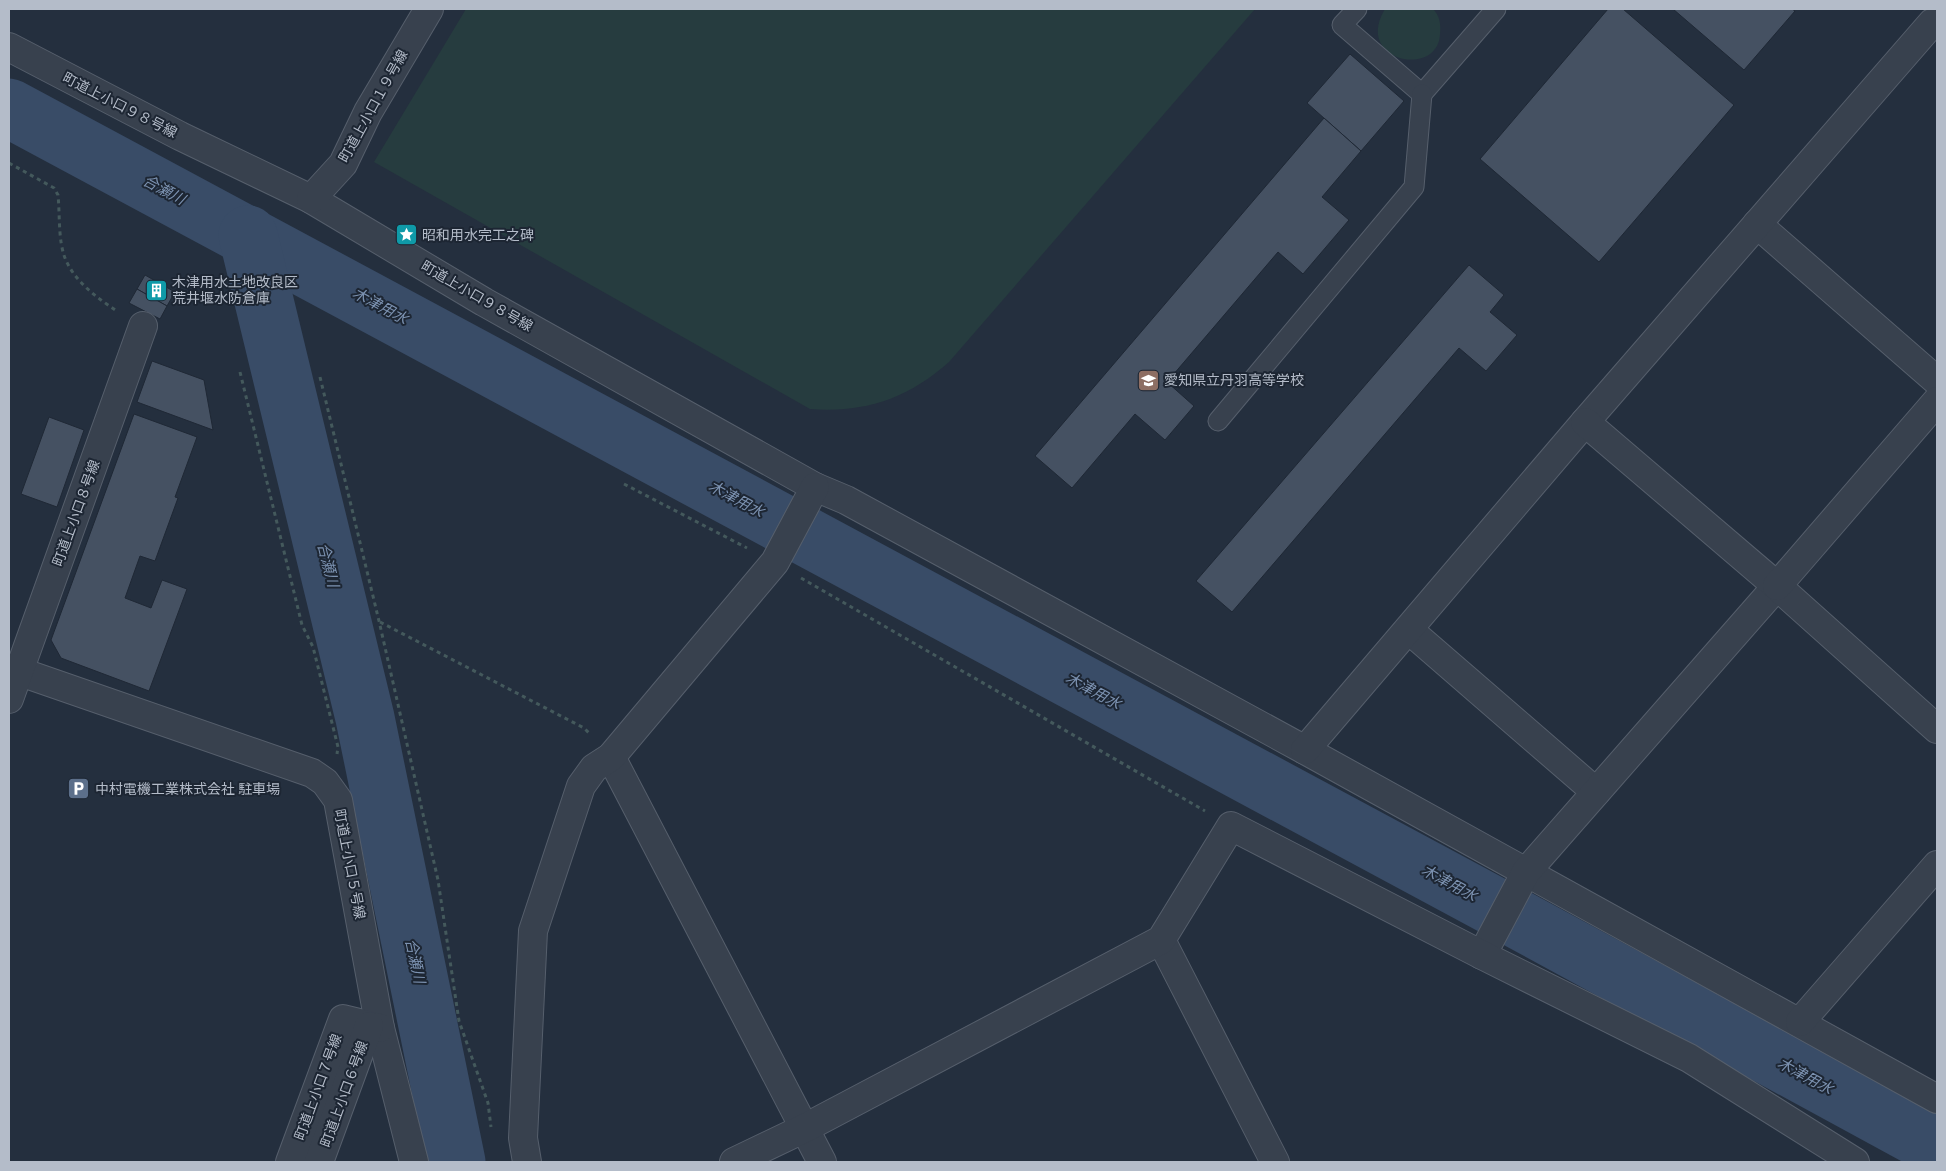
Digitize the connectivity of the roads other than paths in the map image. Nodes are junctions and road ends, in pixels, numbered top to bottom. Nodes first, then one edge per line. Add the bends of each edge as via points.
1 (429, 9) edge
2 (1357, 9) edge
3 (1496, 9) edge
4 (1928, 20) edge
5 (9, 47) edge
6 (1422, 94) junction
7 (311, 199) junction
8 (1757, 224) junction
9 (143, 326) road end
10 (1937, 381) edge
11 (1937, 400) edge
12 (1218, 421) dead end
13 (1585, 422) junction
14 (810, 491) junction
15 (1778, 586) junction
16 (1409, 630) junction
17 (14, 670) edge
18 (9, 699) edge
19 (1937, 729) edge
20 (604, 749) junction
21 (1305, 750) junction
22 (1596, 792) junction
23 (1937, 865) edge
24 (1526, 872) junction
25 (1161, 940) junction
26 (1482, 956) junction
27 (1800, 1022) junction
28 (375, 1027) junction
29 (1937, 1099) edge
30 (805, 1128) junction
31 (290, 1162) edge
32 (319, 1162) edge
33 (414, 1162) edge
34 (527, 1162) edge
35 (734, 1162) edge
36 (822, 1162) edge
37 (1275, 1162) edge
38 (1855, 1162) edge

1 - 7 street, 町道上小口１９号線 via 368,112 343,164
2 - 6 lane via 1342,25
3 - 6 lane
4 - 8 street
5 - 7 street, 町道上小口９８号線 via 180,136
6 - 12 lane via 1414,187
7 - 14 street, 町道上小口９８号線
8 - 10 street
8 - 13 street
9 - 17 street, 町道上小口８号線
11 - 15 street
13 - 15 street
13 - 16 street
14 - 20 street via 777,558
14 - 21 street, 町道上小口９８号線 via 846,500
15 - 19 street
15 - 22 street
16 - 21 street
16 - 22 street
17 - 18 street, 町道上小口８号線
17 - 28 street, 町道上小口５号線 via 299,768 326,782 338,800
20 - 30 street
20 - 34 street via 580,786 533,931 524,1138
21 - 24 street, 町道上小口９８号線
22 - 24 street
23 - 27 street
24 - 26 street
24 - 27 street, 町道上小口９８号線
25 - 26 street via 1231,826
25 - 30 street
25 - 37 street
26 - 38 street via 1689,1058
27 - 29 street, 町道上小口９８号線
28 - 31 street, 町道上小口７号線 via 343,1019
28 - 32 street, 町道上小口６号線
28 - 33 street, 町道上小口５号線
30 - 35 street
30 - 36 street

